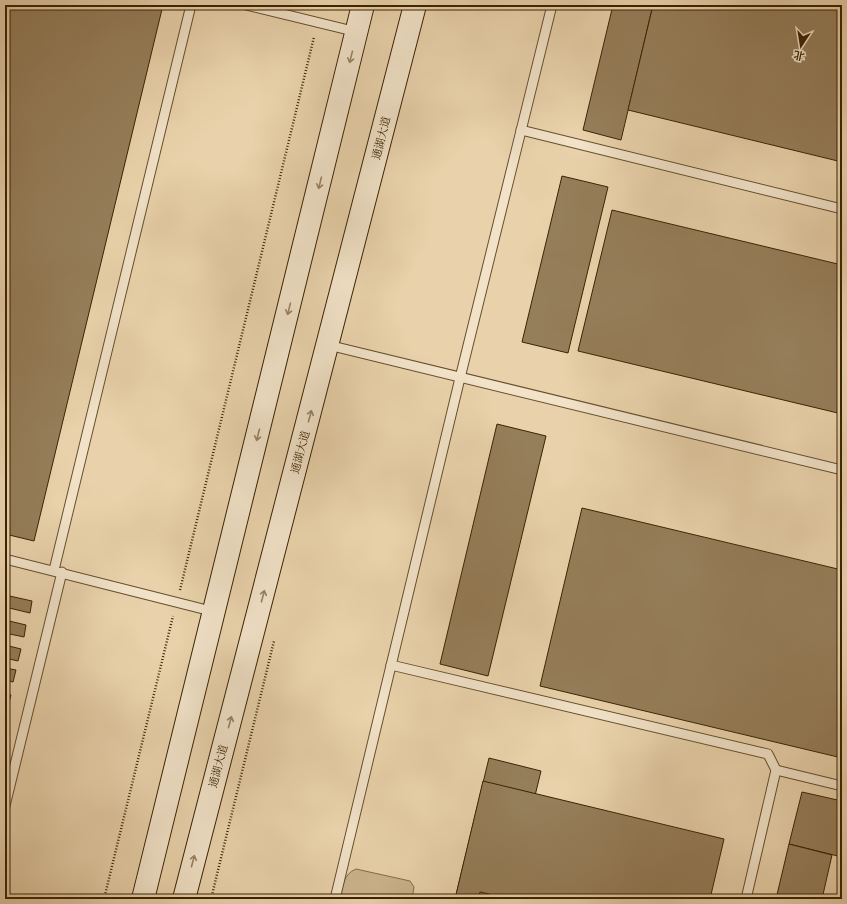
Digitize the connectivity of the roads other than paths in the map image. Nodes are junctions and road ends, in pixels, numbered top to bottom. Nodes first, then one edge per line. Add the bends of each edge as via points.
1 (191, 5) edge
2 (246, 5) edge
3 (363, 5) edge
4 (414, 5) edge
5 (552, 5) edge
6 (357, 32) junction
7 (521, 130) junction
8 (842, 209) edge
9 (328, 345) junction
10 (460, 378) junction
11 (842, 470) edge
12 (5, 558) edge
13 (58, 571) junction
14 (215, 612) junction
15 (391, 665) junction
16 (776, 770) junction
17 (842, 786) edge
18 (5, 806) edge
19 (142, 894) edge
20 (184, 899) edge
21 (335, 899) edge
22 (746, 899) edge

1 - 13 lane
2 - 6 lane
3 - 6 main road
4 - 9 main road, 通湖大道
5 - 7 lane
6 -> 14 main road
7 - 8 lane
7 - 10 lane
9 - 10 lane
20 -> 9 main road, 通湖大道
10 - 11 lane
10 - 15 lane
12 - 13 lane
13 - 14 lane
13 - 18 lane
14 - 19 main road
15 - 16 lane via 768,754
15 - 21 lane
16 - 17 lane
16 - 22 lane

